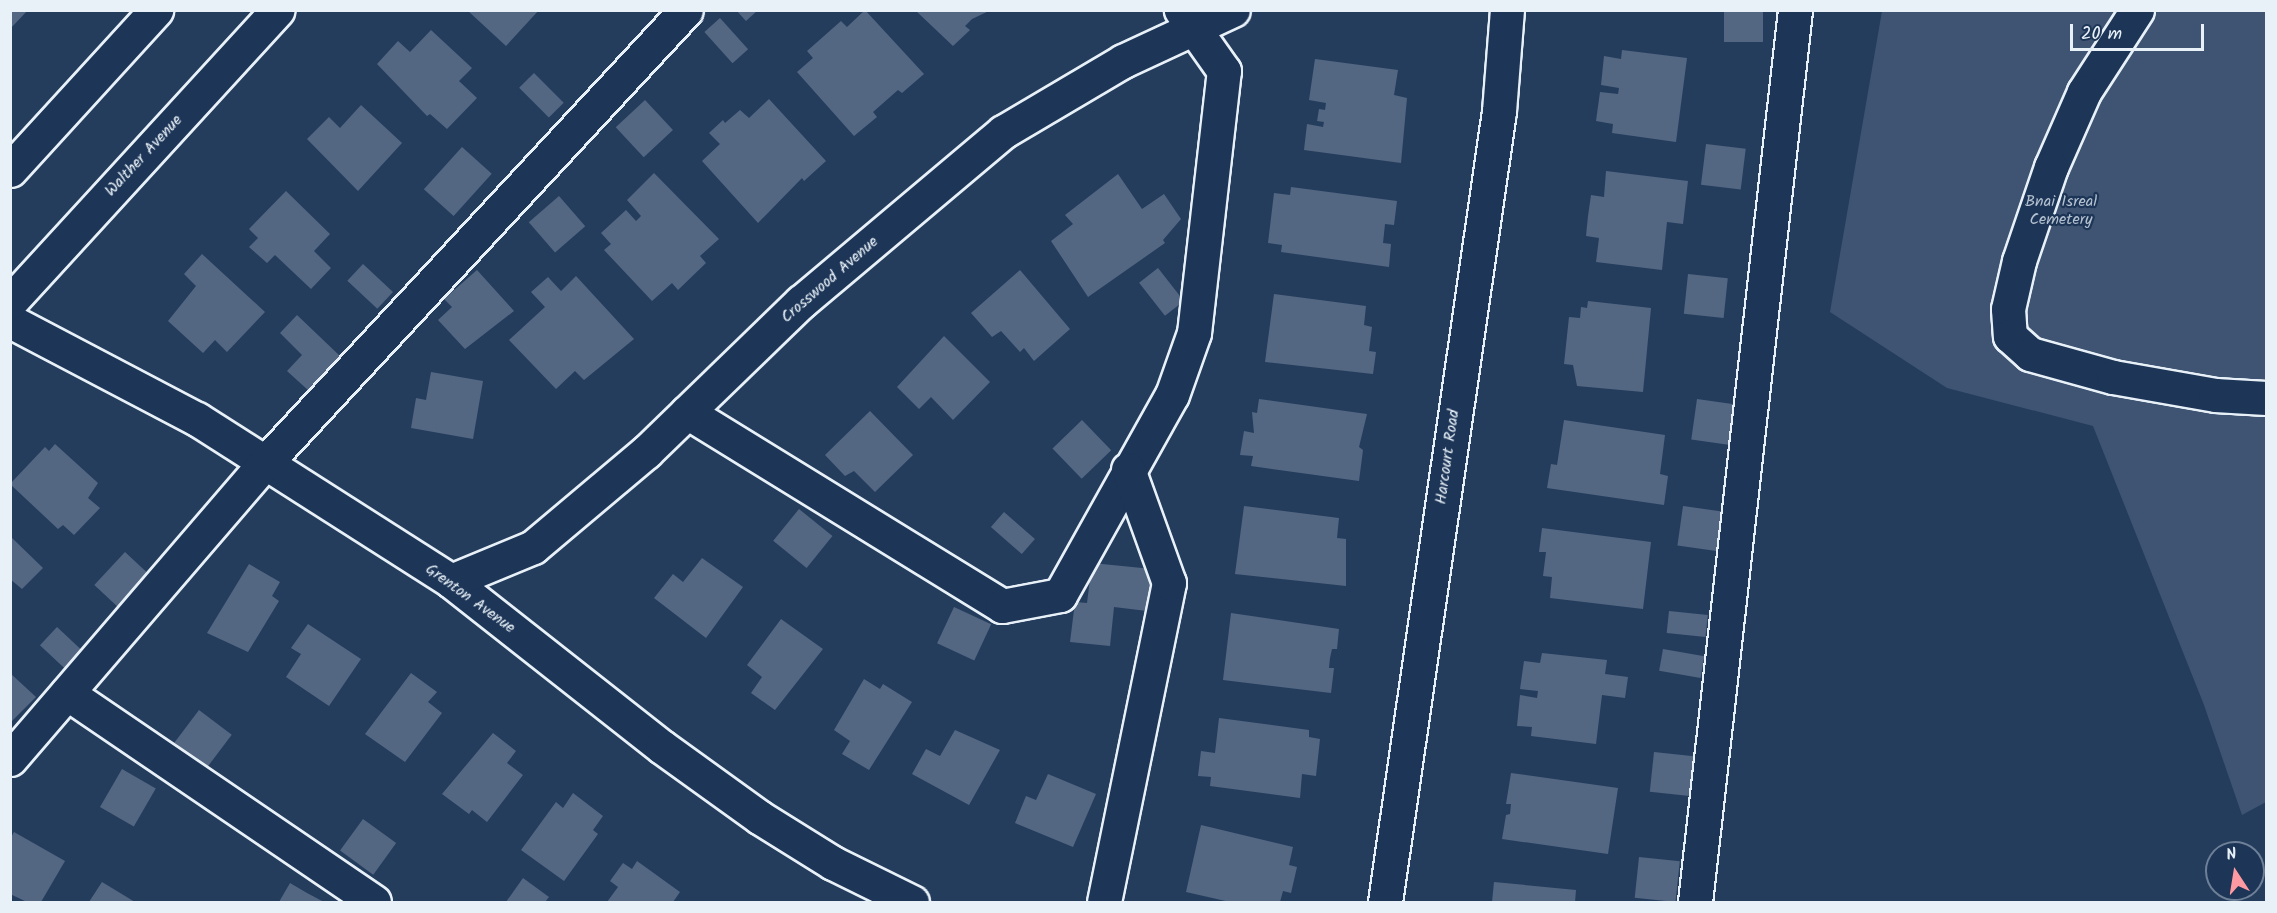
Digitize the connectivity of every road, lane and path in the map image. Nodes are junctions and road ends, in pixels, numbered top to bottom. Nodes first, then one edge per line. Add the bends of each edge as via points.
1 (156, 10) edge
2 (278, 10) edge
3 (686, 10) edge
4 (1233, 10) edge
5 (1507, 10) edge
6 (1795, 10) edge
7 (2137, 10) edge
8 (1188, 19) edge
9 (10, 170) edge
10 (10, 302) edge
11 (10, 321) edge
12 (2266, 398) edge
13 (687, 412) junction
14 (265, 463) junction
15 (1128, 469) junction
16 (451, 581) junction
17 (67, 693) junction
18 (10, 759) edge
19 (374, 903) edge
20 (912, 903) edge
21 (1104, 903) edge
22 (1386, 903) edge
23 (1695, 903) edge

1 - 9 street
2 - 10 street, Walther Avenue
3 - 14 street
4 - 8 street, Crosswood Avenue
5 - 22 street, Harcourt Road via 1499,111
6 - 23 street
7 - 12 street via 2084,92 2051,167 2019,261 2008,309 2010,336 2030,354 2113,377 2215,395
8 - 13 street, Crosswood Avenue via 994,139 801,302
8 - 15 street via 1224,71 1194,333 1172,395
11 - 14 street, Grenton Avenue via 197,419
13 - 15 street via 1002,606 1060,595
13 - 16 street, Crosswood Avenue via 533,547
14 - 16 street, Grenton Avenue
14 - 17 street
15 - 21 street via 1169,583
16 - 20 street, Grenton Avenue via 662,747 759,817 832,863
17 - 18 street
17 - 19 street

